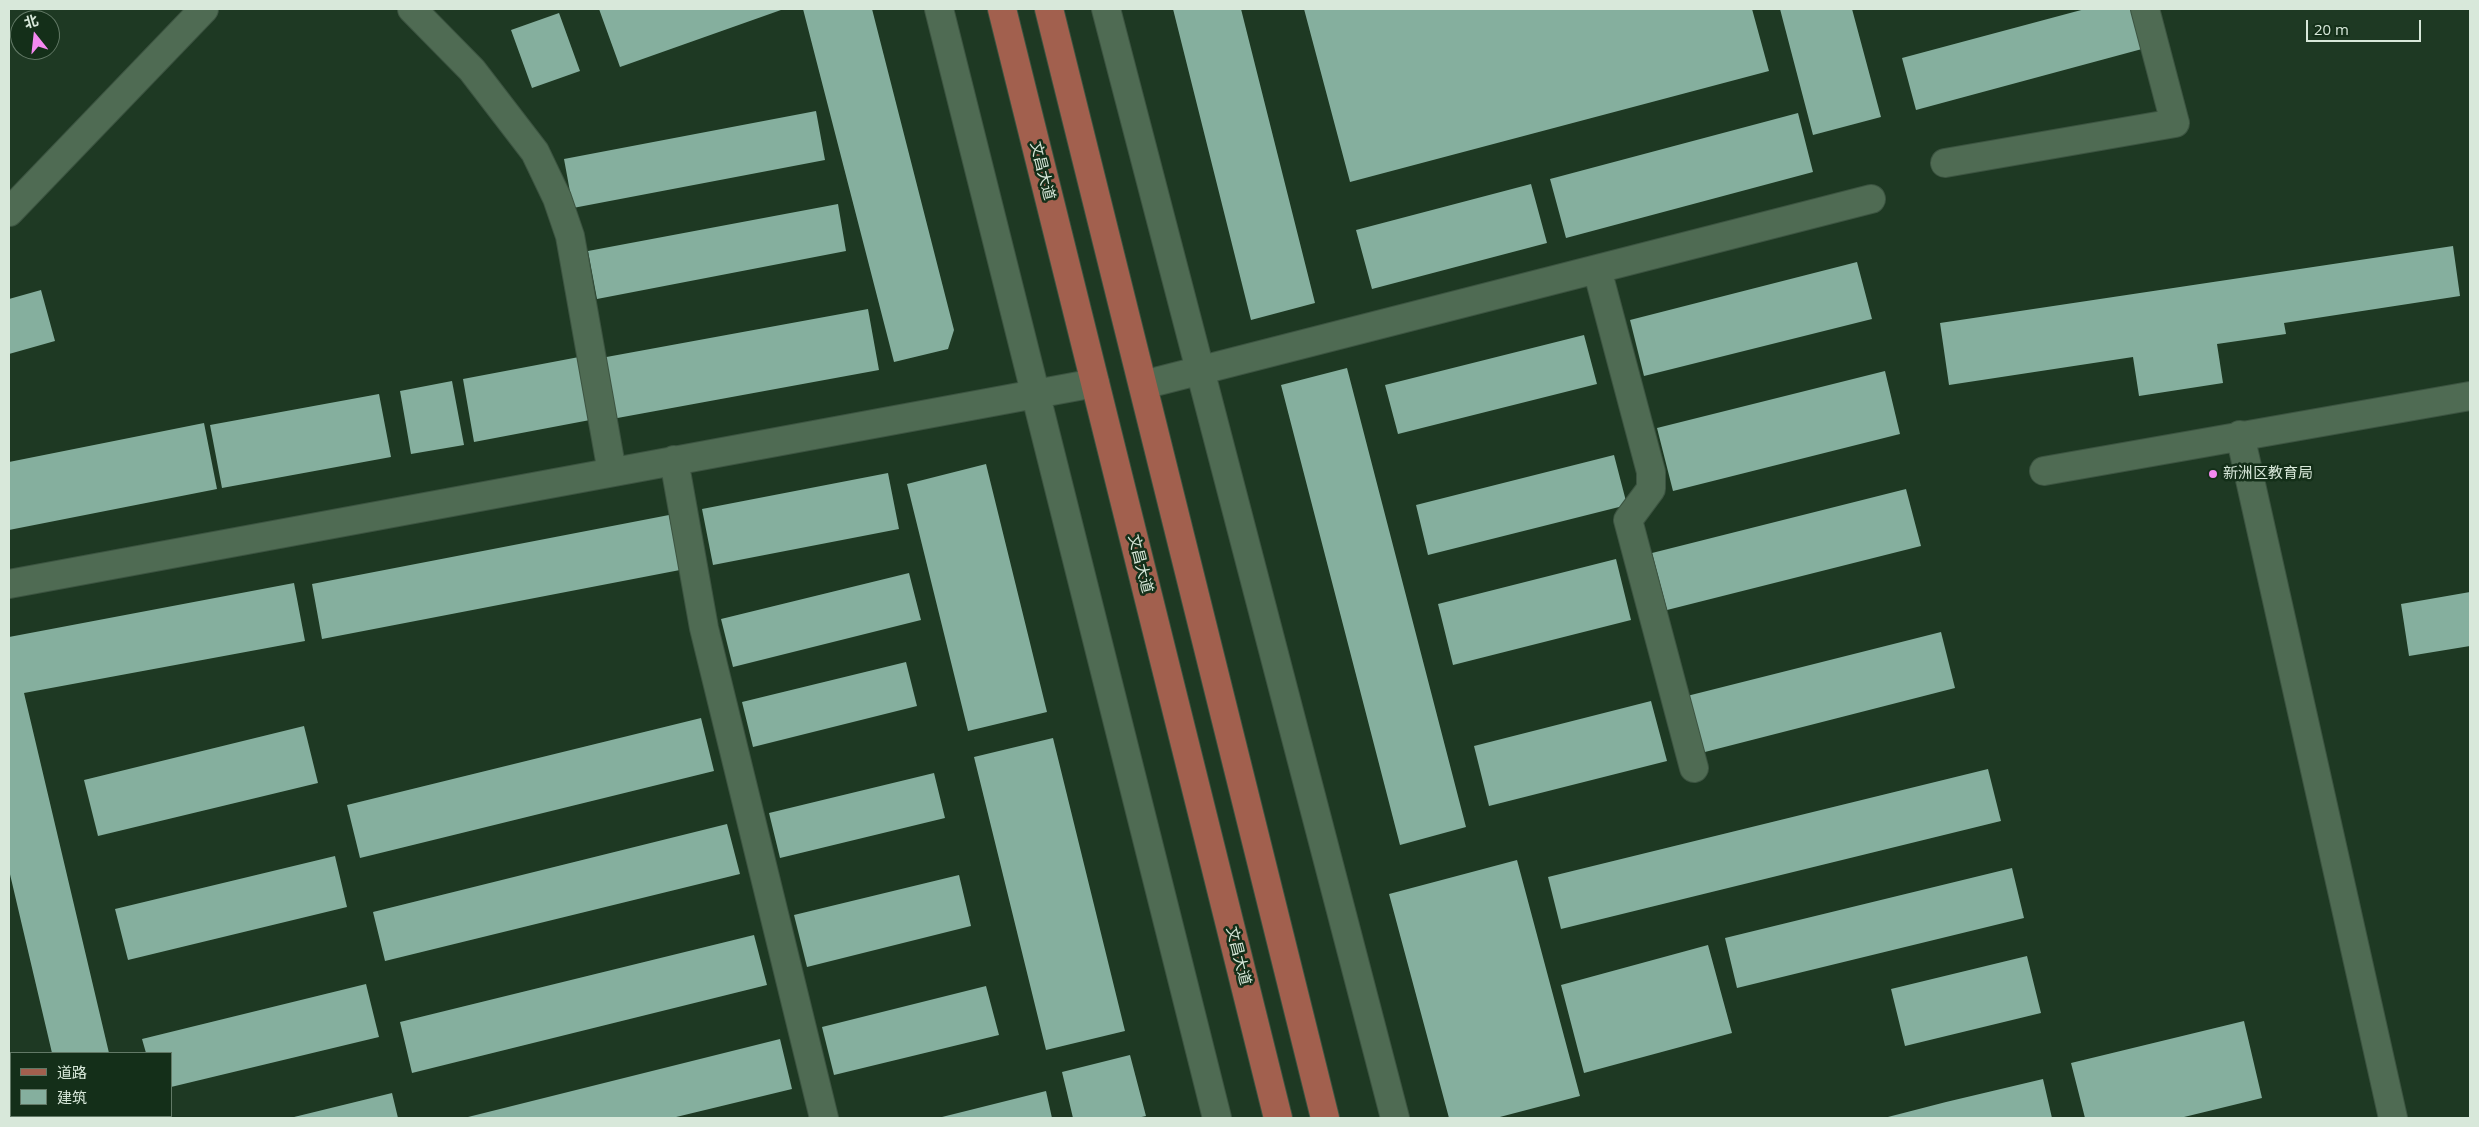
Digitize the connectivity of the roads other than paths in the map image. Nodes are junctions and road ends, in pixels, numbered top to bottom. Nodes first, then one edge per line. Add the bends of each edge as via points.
1 (204, 9) edge
2 (412, 9) edge
3 (939, 9) edge
4 (1002, 9) edge
5 (1049, 9) edge
6 (1106, 9) edge
7 (2145, 9) edge
8 (1945, 163) dead end
9 (1871, 199) dead end
10 (9, 212) edge
11 (1597, 269) junction
12 (1200, 370) junction
13 (1095, 383) junction
14 (1143, 385) junction
15 (1036, 394) junction
16 (2470, 396) edge
17 (2240, 435) junction
18 (674, 460) junction
19 (2044, 471) dead end
20 (612, 472) junction
21 (9, 584) edge
22 (1694, 768) dead end
23 (824, 1118) edge
24 (1217, 1118) edge
25 (1278, 1118) edge
26 (1325, 1118) edge
27 (1395, 1118) edge
28 (2394, 1118) edge

1 - 10 street
2 - 20 street via 472,70 535,152 557,198 570,236
3 - 15 street
4 - 13 main road, 文昌大道
5 - 14 main road
6 - 12 street
7 - 8 street via 2175,123
9 - 11 street
11 - 12 street
11 - 22 street via 1651,472 1651,489 1628,520
12 - 14 street
12 - 27 street
13 - 15 street
13 - 25 main road, 文昌大道
14 - 26 main road
15 - 18 street
15 - 24 street
16 - 17 street
17 - 19 street
17 - 28 street
18 - 20 street
18 - 23 street via 704,628
20 - 21 street

